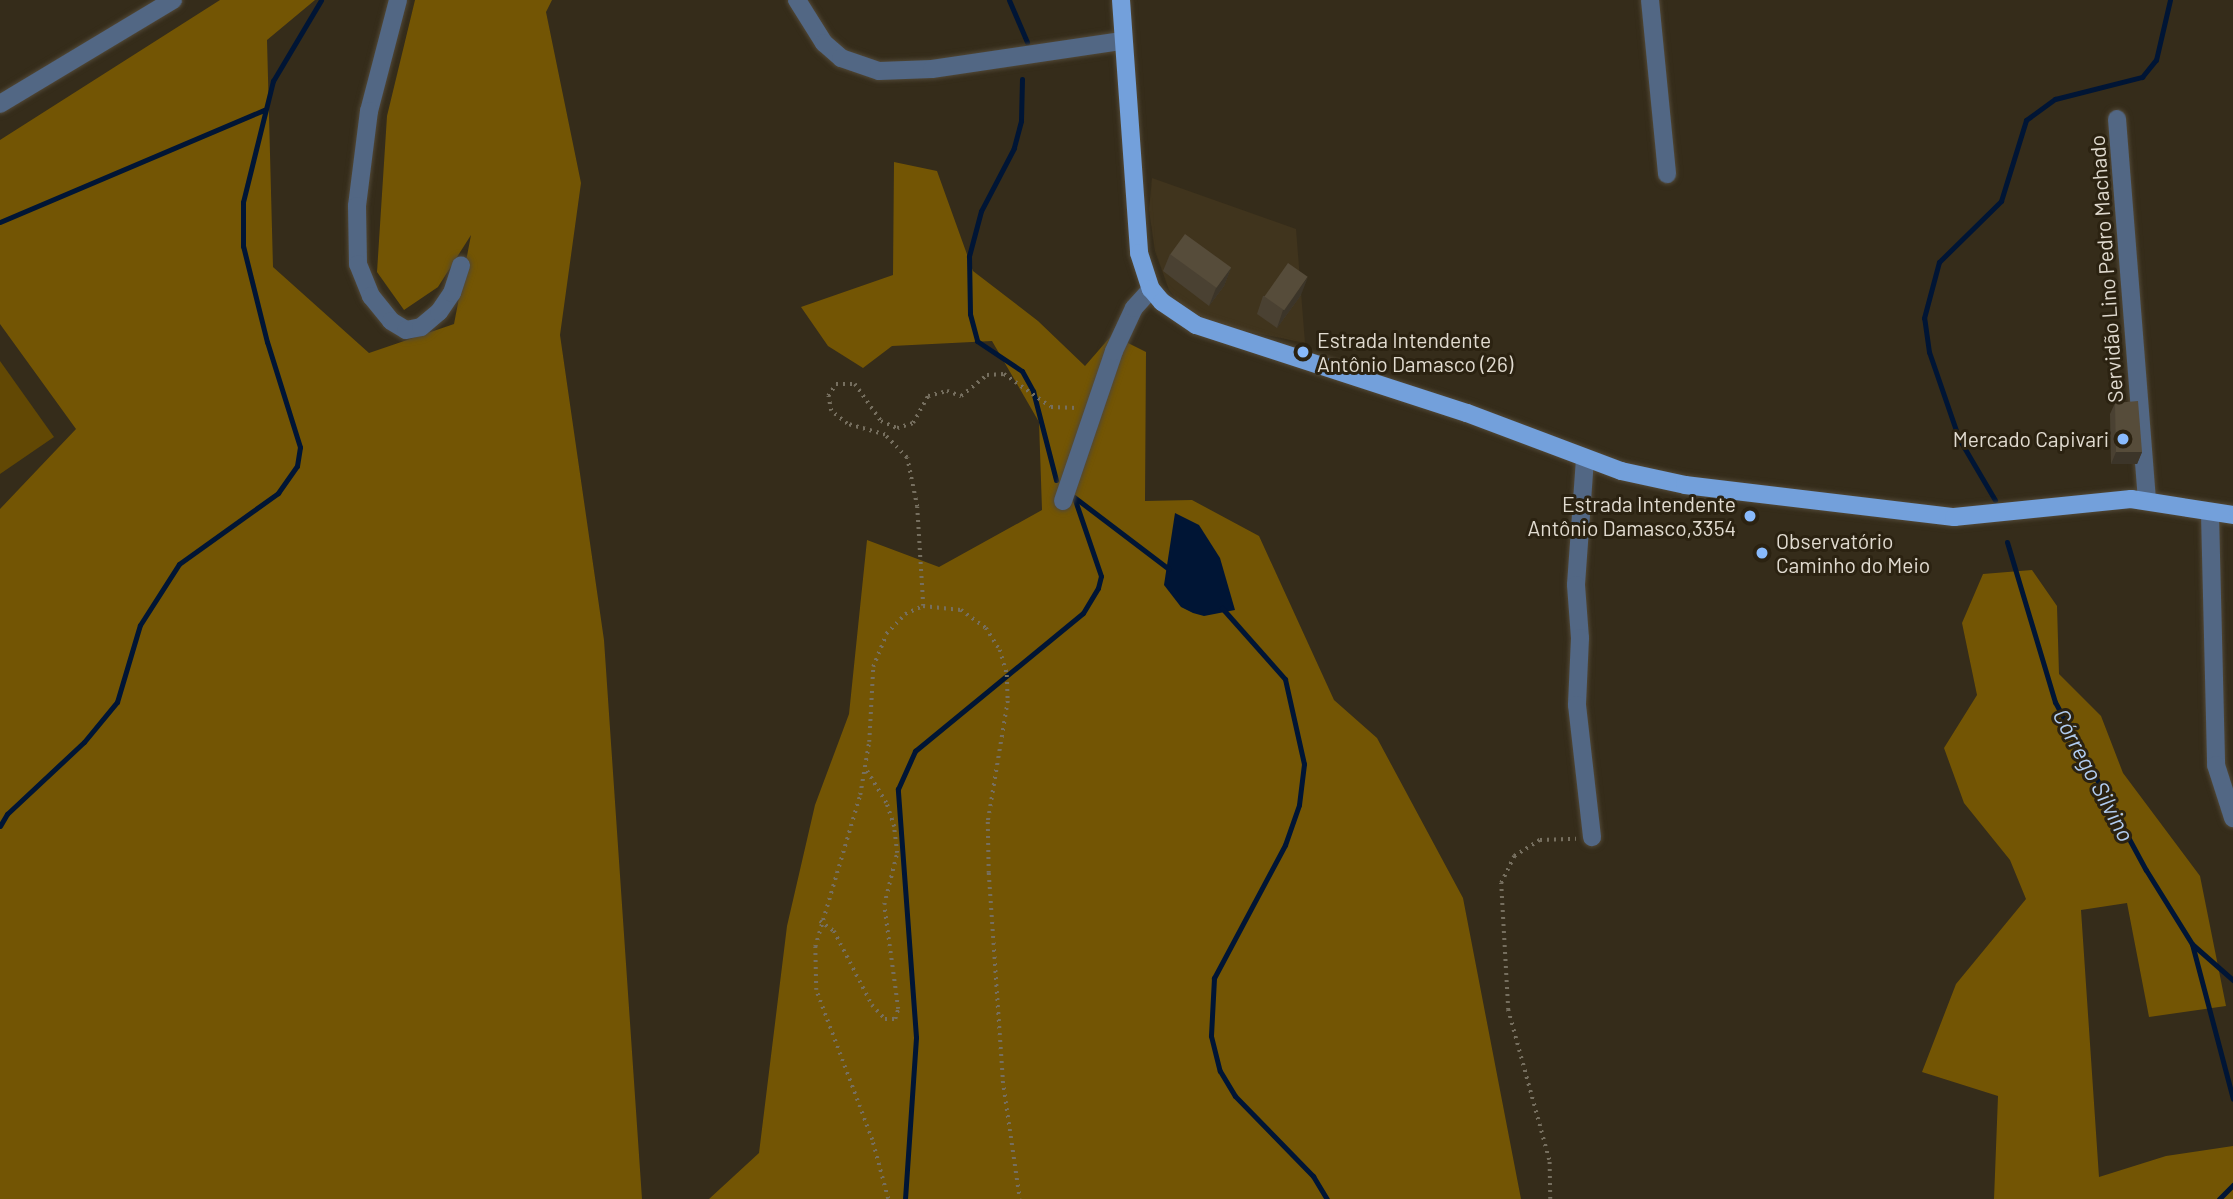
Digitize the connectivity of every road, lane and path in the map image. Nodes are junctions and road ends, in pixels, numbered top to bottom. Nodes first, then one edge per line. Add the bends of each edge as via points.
1 (173, 0) edge
2 (398, 0) edge
3 (797, 0) edge
4 (1121, 0) edge
5 (1650, 0) edge
6 (1122, 41) junction
7 (0, 104) edge
8 (2118, 119) dead end
9 (1667, 174) dead end
10 (461, 265) dead end
11 (1151, 289) junction
12 (1092, 406) junction
13 (1585, 459) junction
14 (2147, 499) junction
15 (1063, 501) dead end
16 (2210, 514) junction
17 (2233, 516) edge
18 (923, 606) junction
19 (865, 769) junction
20 (2233, 818) edge
21 (1592, 837) joint
22 (820, 921) junction
23 (888, 1199) edge
24 (1020, 1199) edge
25 (1550, 1199) edge

1 - 7 street
2 - 10 street via 369,111 357,206 358,264 371,296 391,321 406,330 421,327 439,312 452,293
3 - 6 street via 824,43 841,58 879,71 932,69
4 - 6 main road
5 - 9 street
6 - 11 main road via 1134,218
8 - 14 street, Servidão Lino Pedro Machado
11 - 12 street via 1125,324
11 - 13 main road via 1175,314 1219,334 1466,413
12 - 15 street
12 - 18 path via 1051,407 1004,374 987,375 961,396 947,391 928,396 913,423 897,428 881,421 855,384 836,383 828,396 831,411 847,424 885,435 907,458 917,507
13 - 14 main road via 1685,485 1936,516 2007,514
13 - 21 street via 1576,585 1580,638 1577,705
14 - 16 main road
16 - 17 main road
16 - 20 street via 2216,765
18 - 19 path via 905,614 886,634 873,667
18 - 24 path via 961,610 986,628 1000,650 1007,674 1007,713 988,822 989,873 1003,1081
19 - 22 path
19 - 22 path via 886,803 894,827 897,853 884,905 898,1009 895,1019 885,1019 872,1005 834,931
21 - 25 path via 1540,840 1514,856 1501,883 1508,1010 1549,1160
22 - 23 path via 816,990 872,1140

